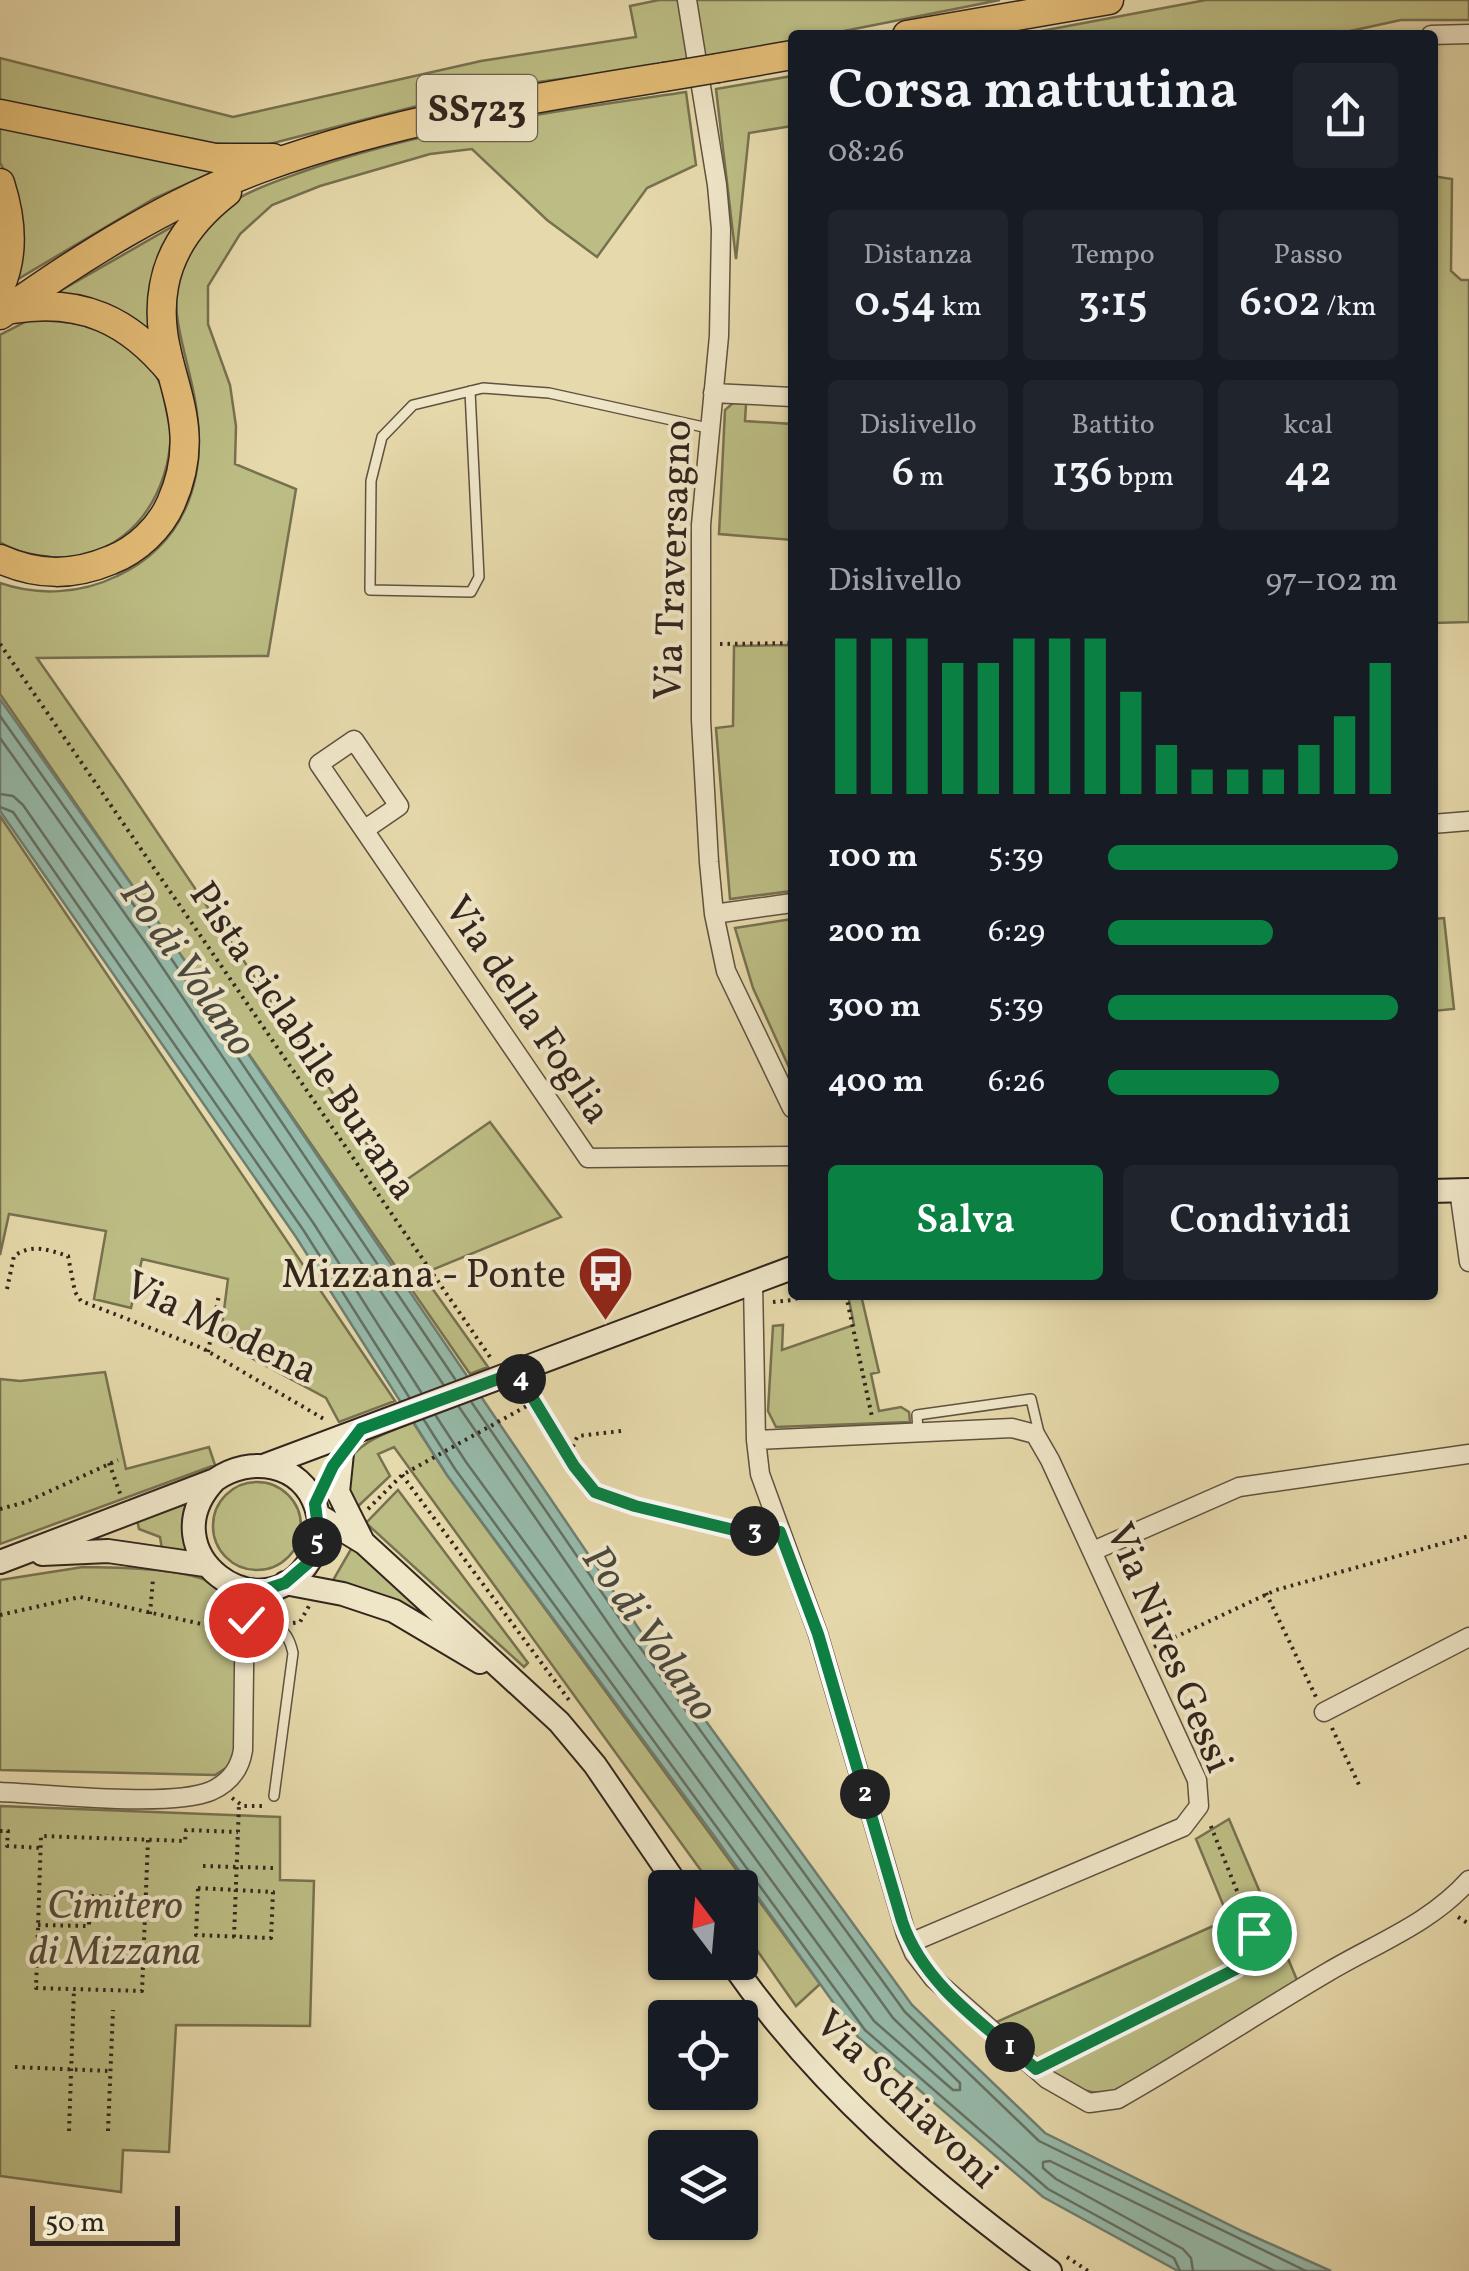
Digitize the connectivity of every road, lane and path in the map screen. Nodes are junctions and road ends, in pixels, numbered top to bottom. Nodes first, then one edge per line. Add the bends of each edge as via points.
1 (687, 0) edge
2 (1110, 0) edge
3 (937, 30) edge
4 (1469, 34) edge
5 (1438, 35) edge
6 (788, 56) edge
7 (0, 114) edge
8 (294, 157) junction
9 (262, 168) junction
10 (0, 183) edge
11 (2, 304) edge
12 (174, 376) junction
13 (470, 392) junction
14 (713, 393) junction
15 (788, 398) edge
16 (708, 428) junction
17 (0, 559) edge
18 (788, 643) edge
19 (0, 644) edge
20 (700, 644) junction
21 (1469, 822) edge
22 (1438, 824) edge
23 (364, 830) junction
24 (788, 904) edge
25 (714, 914) junction
26 (788, 1100) edge
27 (788, 1156) edge
28 (1464, 1190) edge
29 (1438, 1191) edge
30 (1469, 1262) edge
31 (788, 1270) edge
32 (754, 1284) junction
33 (7, 1290) dead end
34 (220, 1295) dead end
35 (847, 1300) edge
36 (208, 1352) junction
37 (507, 1371) junction
38 (524, 1408) dead end
39 (621, 1430) dead end
40 (918, 1432) junction
41 (876, 1434) junction
42 (348, 1440) junction
43 (756, 1440) junction
44 (1041, 1440) junction
45 (1469, 1454) edge
46 (118, 1460) dead end
47 (266, 1465) junction
48 (574, 1466) junction
49 (214, 1480) junction
50 (0, 1509) edge
51 (317, 1510) junction
52 (780, 1532) junction
53 (364, 1543) junction
54 (1092, 1551) junction
55 (7, 1560) edge
56 (205, 1564) junction
57 (285, 1583) junction
58 (246, 1589) junction
59 (1266, 1593) dead end
60 (0, 1615) edge
61 (300, 1622) dead end
62 (246, 1625) junction
63 (279, 1626) junction
64 (1469, 1637) edge
65 (522, 1688) junction
66 (574, 1707) dead end
67 (1324, 1712) junction
68 (220, 1786) junction
69 (1360, 1787) dead end
70 (0, 1792) edge
71 (274, 1796) joint
72 (1200, 1799) junction
73 (239, 1804) junction
74 (0, 1831) edge
75 (238, 1832) junction
76 (148, 1840) junction
77 (41, 1848) junction
78 (202, 1866) dead end
79 (237, 1867) junction
80 (273, 1868) dead end
81 (680, 1870) edge
82 (1469, 1880) edge
83 (236, 1890) junction
84 (146, 1898) junction
85 (38, 1924) junction
86 (234, 1936) junction
87 (910, 1944) junction
88 (753, 1980) edge
89 (74, 1989) junction
90 (114, 2010) dead end
91 (15, 2067) dead end
92 (1036, 2069) junction
93 (71, 2070) junction
94 (110, 2071) junction
95 (69, 2132) dead end
96 (108, 2132) dead end
97 (1052, 2259) edge
98 (1088, 2271) edge

1 - 14 street, Via Traversagno via 721,230
2 - 3 main road
4 - 5 street
6 - 8 main road, SS723, bridge via 448,114
7 - 8 main road via 214,158
8 - 9 main road, SS723
9 - 11 main road, SS723 via 208,190
9 - 12 main road via 206,208 172,260 162,316
10 - 11 main road via 10,230
11 - 12 main road via 57,306 114,321
12 - 17 main road via 186,425 185,454 164,518 117,558 83,571 50,574
13 - 13 lane via 413,405 382,438 371,481 370,590 471,592 479,577
13 - 16 lane via 549,393
14 - 15 street
14 - 16 street, Via Traversagno
16 - 20 street, Via Traversagno
18 - 20 path
19 - 37 path, Pista ciclabile Burana
20 - 25 street, Via Traversagno
21 - 22 street
23 - 23 street, Via della Foglia via 319,764 354,740 399,806
23 - 27 street, Via della Foglia via 588,1158
24 - 25 street
25 - 26 street, Via Traversagno via 734,993
28 - 29 main road
28 - 30 street
31 - 32 main road, Via Modena
32 - 37 main road, Via Modena
32 - 43 street
33 - 36 path, Via Modena via 14,1256 24,1250 68,1256 81,1300
34 - 36 path
35 - 41 path
36 - 42 path, Via Modena via 318,1414
37 - 42 main road, Via Modena
37 - 48 path
38 - 66 path via 402,1476
39 - 48 path via 578,1436
40 - 41 street
40 - 44 street via 1012,1428
40 - 44 lane, Via Nives Gessi via 917,1415 1030,1399
41 - 43 street
42 - 47 main road, Via Modena
42 - 51 main road
42 - 53 main road via 338,1492
43 - 52 street
44 - 54 street, Via Nives Gessi
45 - 54 street via 1239,1487
46 - 50 path
47 - 49 main road, Via Modena via 238,1466
47 - 51 main road via 295,1478
48 - 52 path via 595,1492 614,1500 734,1530
49 - 55 main road, Via Modena
49 - 56 main road via 193,1522
51 - 53 main road
51 - 57 main road via 313,1554
52 - 87 street via 818,1634
53 - 65 main road
54 - 72 street, Via Nives Gessi via 1198,1780
55 - 56 main road, Via Modena via 108,1551
56 - 58 main road, Via Modena via 224,1582
57 - 58 main road
57 - 65 main road via 394,1611
58 - 62 street
59 - 67 path
60 - 62 path via 80,1598 236,1632
61 - 63 path
62 - 63 lane
62 - 68 street via 243,1750 236,1771
63 - 71 lane via 293,1652
64 - 67 street
65 - 81 main road
67 - 69 path
68 - 70 street via 174,1797
68 - 73 path
71 - 73 path via 265,1806
72 - 87 street, Via Nives Gessi via 1196,1815 1176,1831
72 - 92 path via 1254,1933 1251,1955 1236,1969
73 - 75 path
74 - 77 path via 8,1832 7,1846
75 - 76 path via 186,1830 185,1841
75 - 79 path
76 - 77 path via 42,1836
76 - 84 path
77 - 85 path
78 - 79 path
79 - 80 path
79 - 83 path
82 - 92 street via 1429,1916 1118,2099 1082,2100
83 - 86 path
83 - 86 path via 274,1892 271,1938
83 - 86 path via 198,1888 196,1935
84 - 85 path via 90,1896 89,1926
84 - 89 path via 142,1992
85 - 89 path via 36,1988
87 - 92 street via 934,1979
88 - 97 main road, Via Schiavoni via 774,2020 871,2124 953,2199
89 - 93 path
90 - 94 path
91 - 93 path
93 - 94 path
93 - 95 path
94 - 96 path
97 - 98 path

